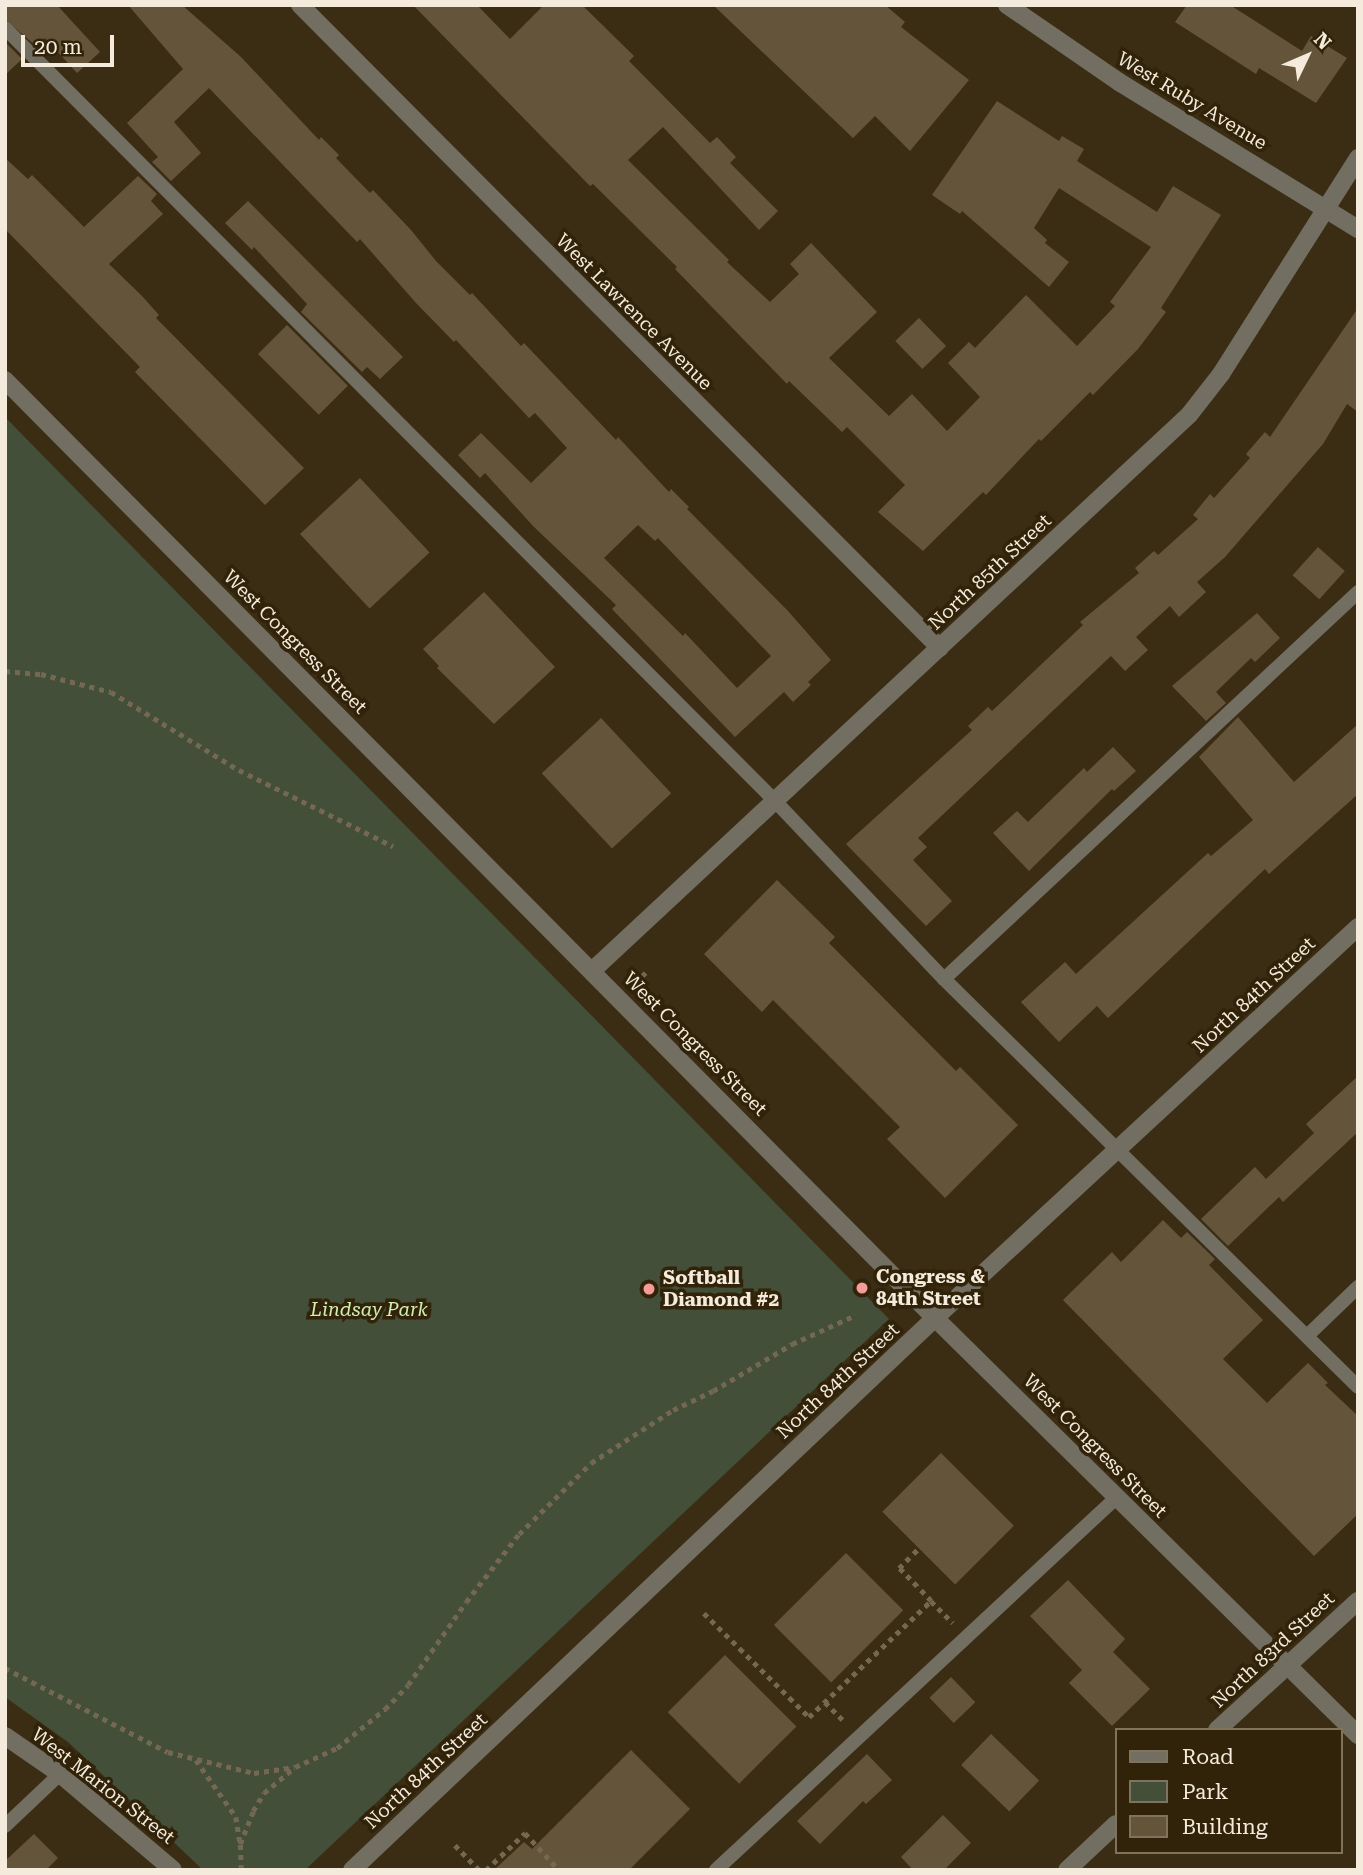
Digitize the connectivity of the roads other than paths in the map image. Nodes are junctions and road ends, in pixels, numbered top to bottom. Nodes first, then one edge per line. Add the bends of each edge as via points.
1 (300, 5) edge
2 (1007, 5) edge
3 (5, 28) edge
4 (1358, 158) edge
5 (1326, 209) junction
6 (1358, 229) edge
7 (5, 380) edge
8 (1358, 592) edge
9 (940, 648) junction
10 (776, 802) junction
11 (1358, 928) edge
12 (593, 970) junction
13 (944, 979) junction
14 (1119, 1148) junction
15 (1358, 1287) edge
16 (935, 1318) junction
17 (1307, 1336) junction
18 (1358, 1387) edge
19 (1117, 1497) junction
20 (1358, 1601) edge
21 (1287, 1665) junction
22 (1219, 1728) edge
23 (1358, 1735) edge
24 (5, 1736) edge
25 (60, 1774) junction
26 (5, 1826) edge
27 (1114, 1826) edge
28 (173, 1870) edge
29 (352, 1870) edge
30 (716, 1870) edge
31 (1067, 1870) edge

1 - 9 street, West Lawrence Avenue
2 - 5 street, West Ruby Avenue via 1119,82
3 - 10 lane
4 - 5 street, North 85th Street
5 - 6 street, West Ruby Avenue
5 - 9 street, North 85th Street via 1221,374 1189,415
7 - 12 street, West Congress Street
8 - 13 lane
9 - 10 street, North 85th Street
10 - 12 street, North 85th Street
10 - 13 lane
11 - 14 street, North 84th Street
12 - 16 street, West Congress Street
13 - 14 lane
14 - 16 street, North 84th Street
14 - 17 lane
15 - 17 lane
16 - 19 street, West Congress Street
16 - 29 street, North 84th Street
17 - 18 lane
19 - 21 street, West Congress Street
19 - 30 lane
20 - 21 street, North 83rd Street
21 - 22 street, North 83rd Street
21 - 23 street, West Congress Street
24 - 25 street, West Marion Street
25 - 26 lane
25 - 28 street, West Marion Street
27 - 31 street

